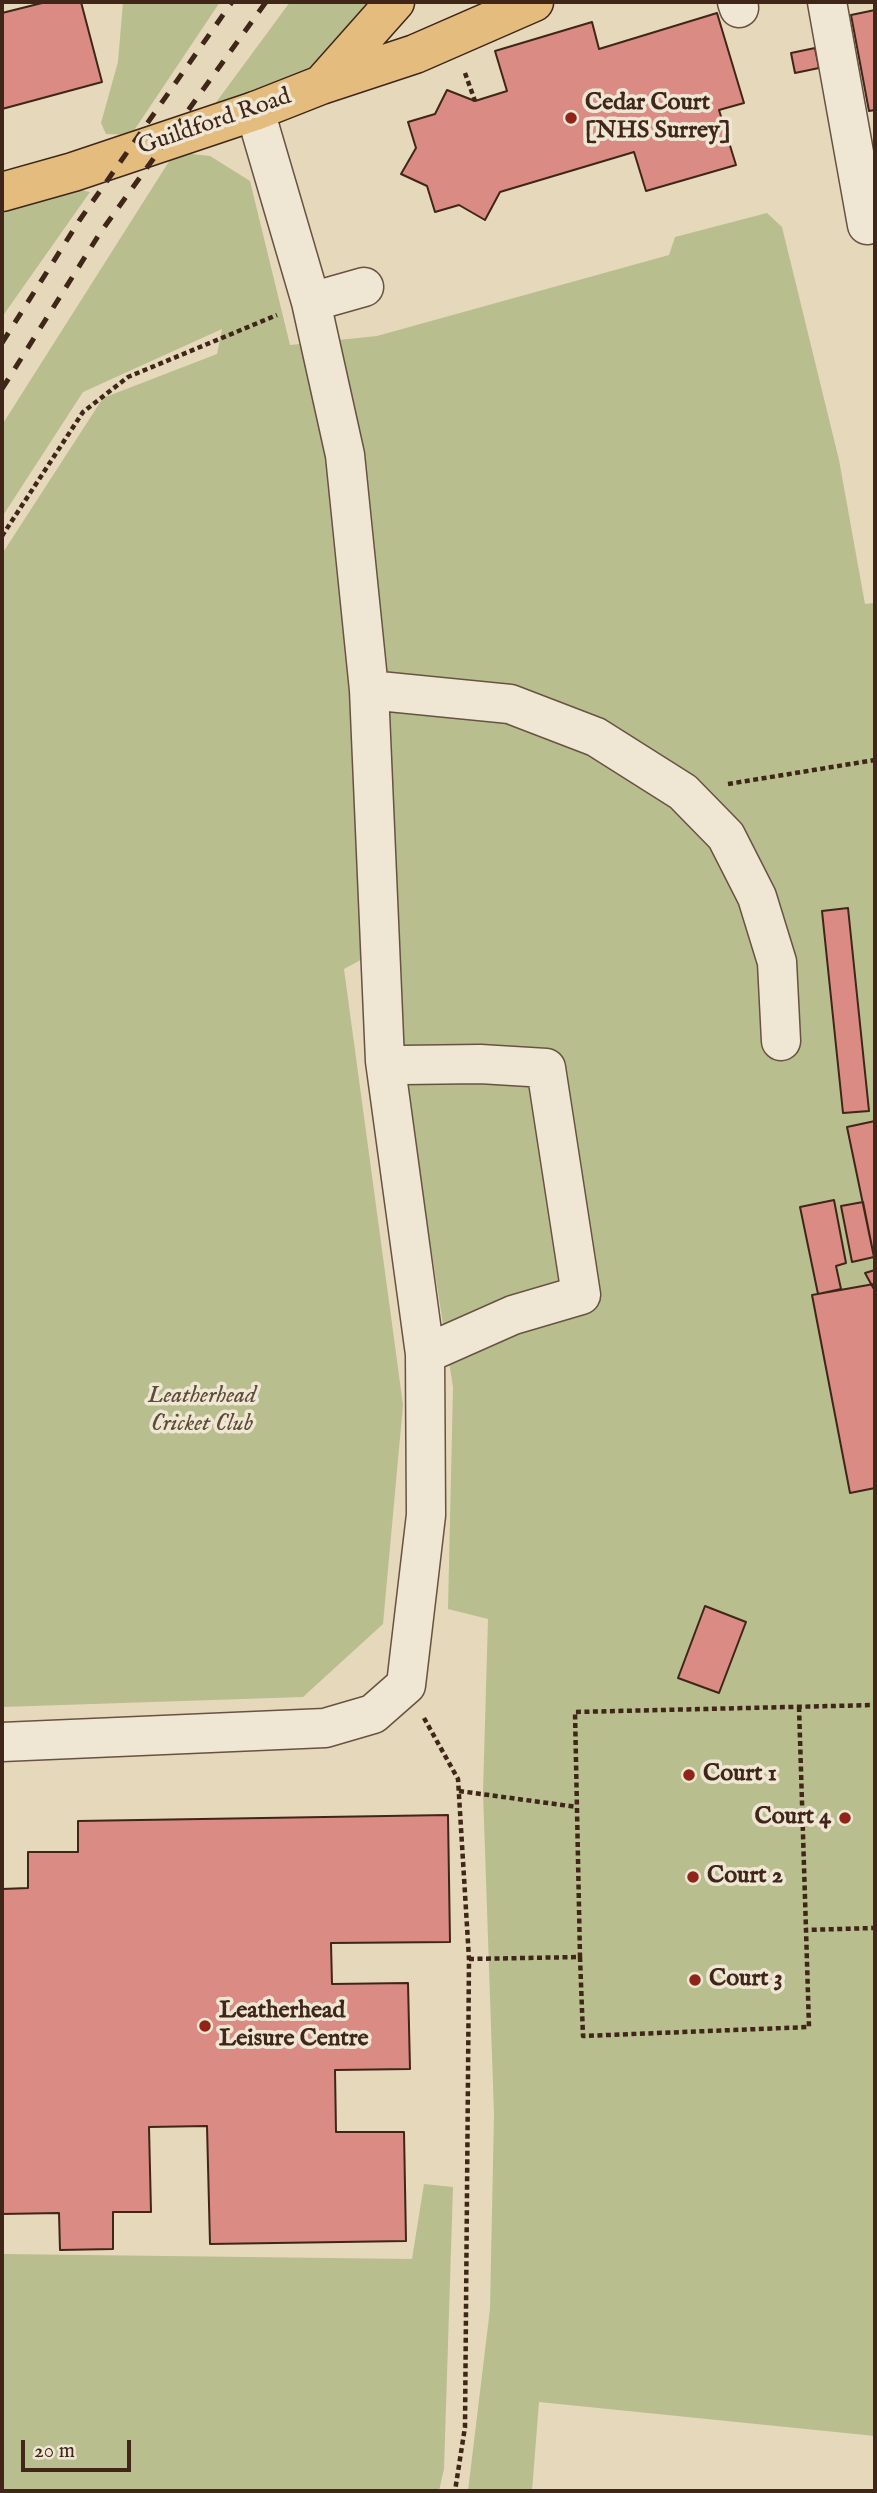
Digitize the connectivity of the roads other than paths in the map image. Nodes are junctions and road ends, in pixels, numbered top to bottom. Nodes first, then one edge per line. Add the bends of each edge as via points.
1 (395, 2) edge
2 (534, 2) edge
3 (827, 2) edge
4 (321, 85) junction
5 (255, 111) junction
6 (2, 192) edge
7 (867, 225) dead end
8 (364, 287) dead end
9 (311, 302) junction
10 (369, 690) junction
11 (780, 1041) dead end
12 (385, 1061) junction
13 (425, 1354) junction
14 (2, 1742) edge

1 - 4 main road, Guildford Road
2 - 4 main road via 415,54
3 - 7 lane
4 - 5 main road, Guildford Road
5 - 6 main road, Guildford Road
5 - 9 lane
8 - 9 lane
9 - 10 lane via 345,455
10 - 11 lane via 509,704 596,737 682,792 726,836 757,897 777,962
10 - 12 lane
12 - 13 lane
12 - 13 lane via 546,1068 581,1295 513,1315
13 - 14 lane via 426,1515 406,1685 373,1714 325,1728

